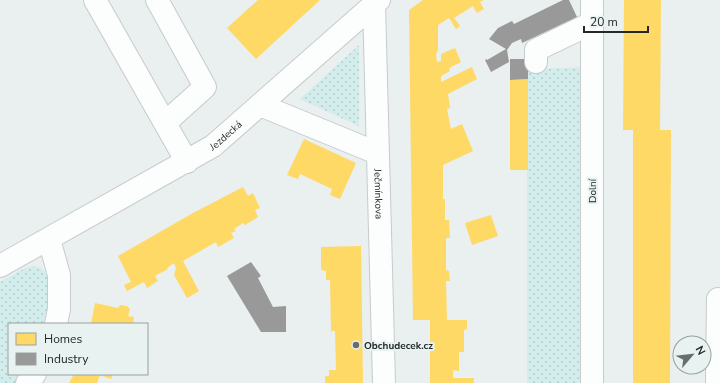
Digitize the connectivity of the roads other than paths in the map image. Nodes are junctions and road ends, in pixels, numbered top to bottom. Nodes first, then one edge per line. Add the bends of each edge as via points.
1 (95, 0) edge
2 (157, 0) edge
3 (592, 0) edge
4 (376, 2) edge
5 (592, 23) junction
6 (536, 62) dead end
7 (260, 104) junction
8 (165, 123) junction
9 (377, 154) junction
10 (187, 162) junction
11 (49, 239) junction
12 (0, 266) edge
13 (718, 299) dead end
14 (56, 323) edge
15 (34, 375) edge
16 (27, 383) edge
17 (384, 383) edge
18 (592, 383) edge
19 (717, 383) edge

1 - 8 street
2 - 8 street via 205,87
3 - 5 street, Dolní
4 - 7 street, Jezdecká
4 - 9 street, Ječmínkova
5 - 6 street via 536,50
5 - 18 street, Dolní
7 - 9 street
7 - 10 street, Jezdecká via 213,146
8 - 10 street
9 - 17 street, Ječmínkova
10 - 11 street, Jezdecká
11 - 12 street, Jezdecká
11 - 14 street via 59,275
13 - 19 street
15 - 16 street

